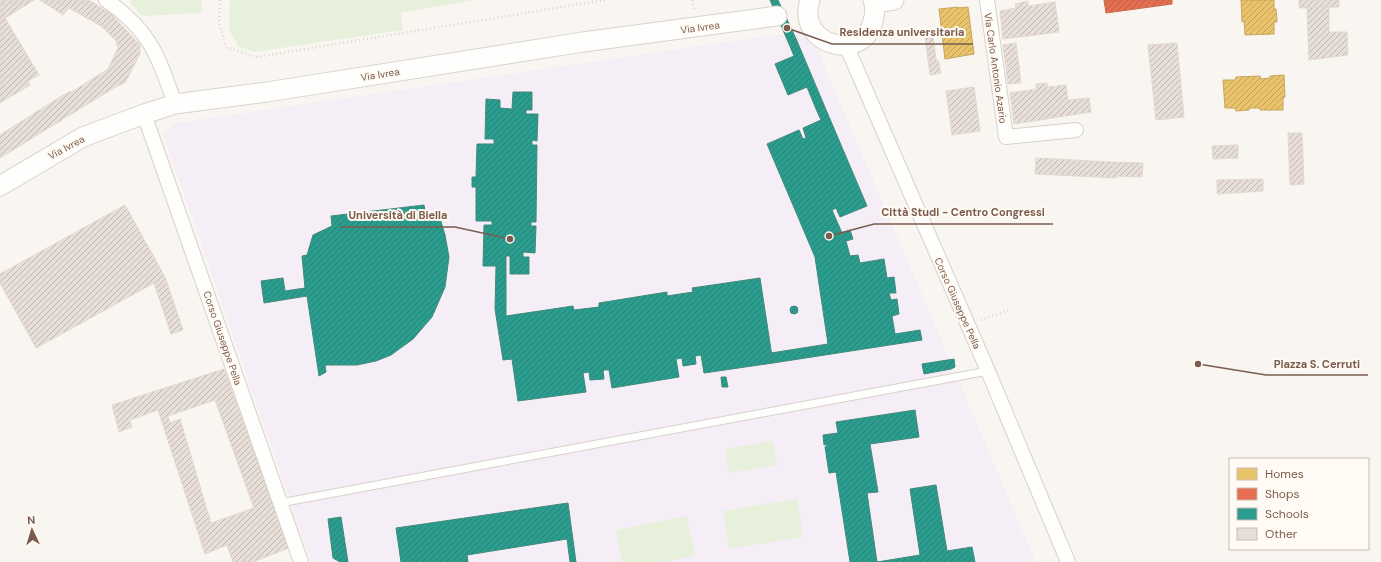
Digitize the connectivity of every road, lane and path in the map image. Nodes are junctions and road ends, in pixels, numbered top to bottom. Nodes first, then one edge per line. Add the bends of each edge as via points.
1 (106, 0) edge
2 (220, 0) edge
3 (605, 0) edge
4 (894, 0) edge
5 (987, 0) edge
6 (874, 2) edge
7 (808, 6) edge
8 (846, 45) junction
9 (175, 104) junction
10 (144, 114) junction
11 (1076, 130) dead end
12 (0, 186) edge
13 (1008, 310) dead end
14 (968, 325) junction
15 (988, 371) junction
16 (280, 503) junction
17 (301, 562) edge
18 (1068, 562) edge

1 - 9 street via 148,39 158,55
2 - 3 path via 219,22 226,47 256,57
4 - 6 main road
5 - 11 street, Via Carlo Antonio Azario via 1006,137
6 - 8 main road via 875,14 866,35 857,42
7 - 8 main road via 809,23 815,33 835,45
7 - 9 main road, Via Ivrea via 781,16 584,42
8 - 14 street, Corso Giuseppe Pella
9 - 10 main road, Via Ivrea
10 - 12 main road, Via Ivrea via 83,137
10 - 16 street, Corso Giuseppe Pella
13 - 14 path
14 - 15 street, Corso Giuseppe Pella
15 - 16 lane
15 - 18 street, Corso Giuseppe Pella
16 - 17 street, Corso Giuseppe Pella

